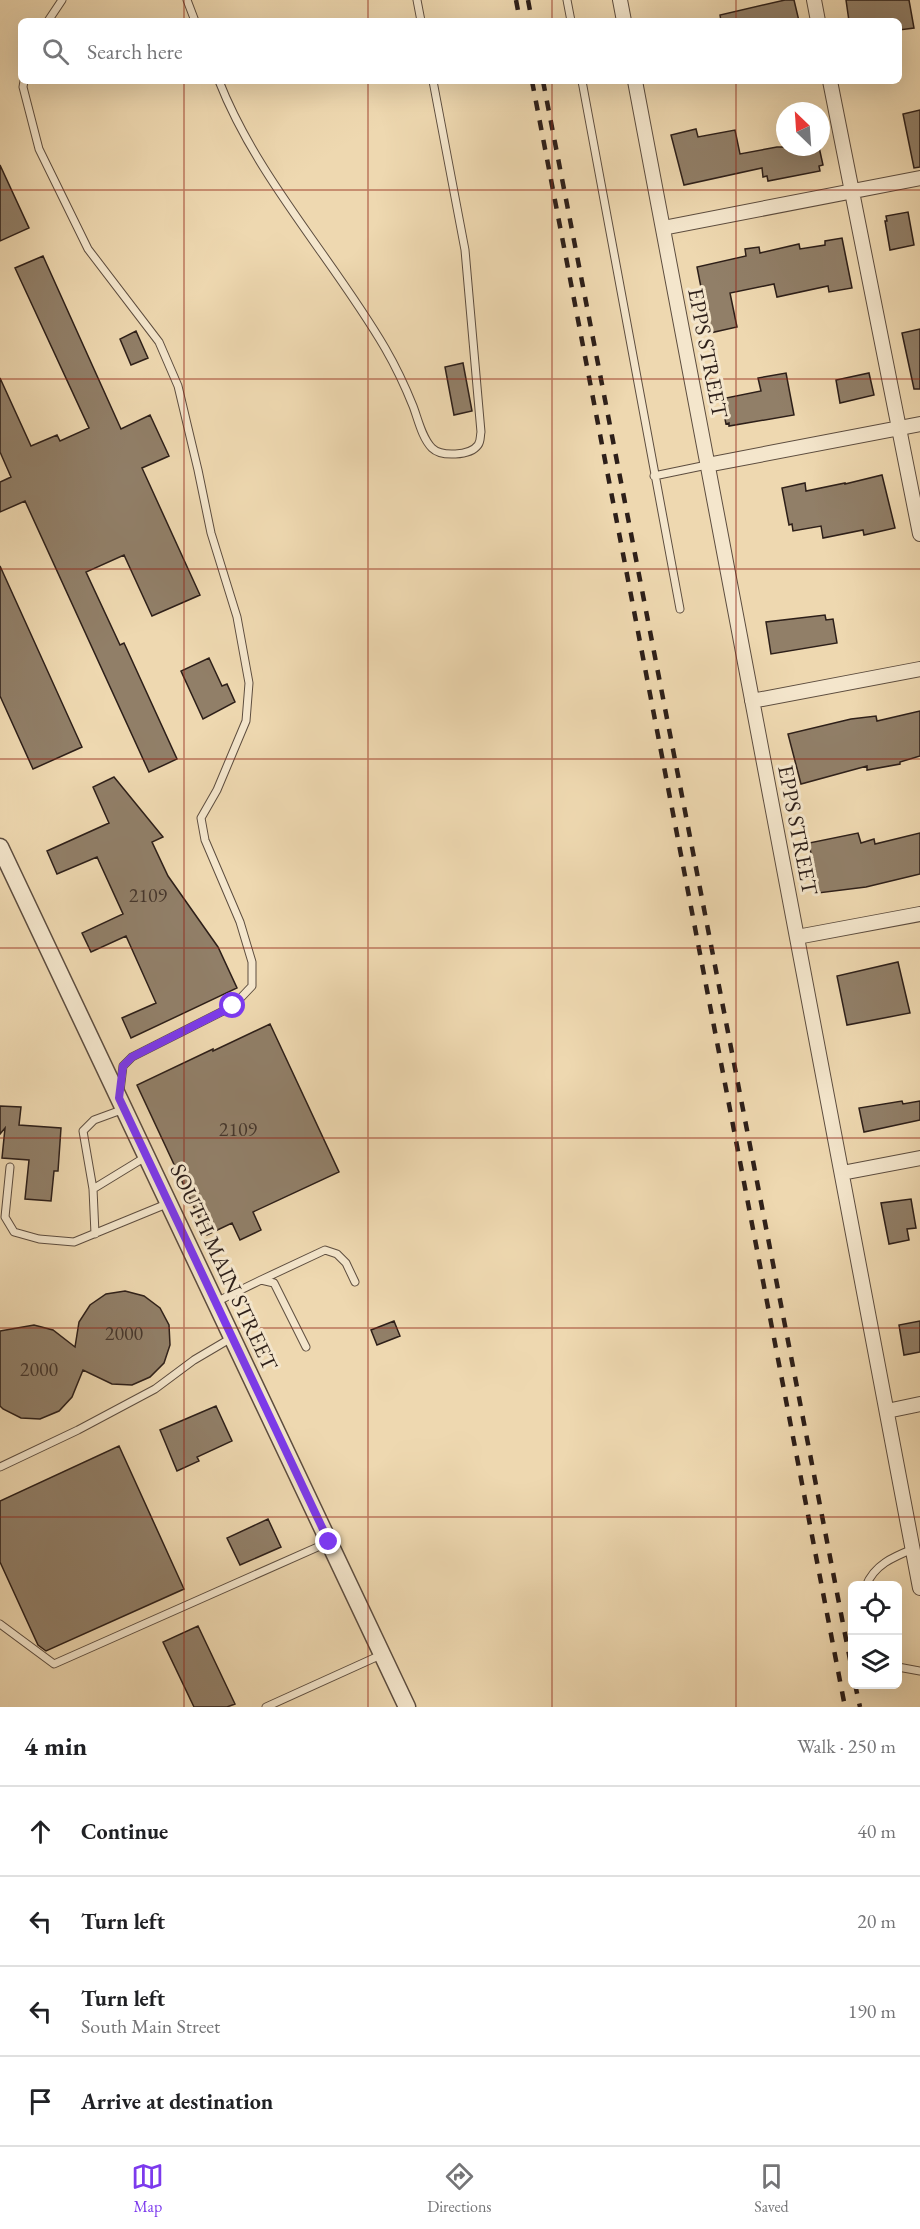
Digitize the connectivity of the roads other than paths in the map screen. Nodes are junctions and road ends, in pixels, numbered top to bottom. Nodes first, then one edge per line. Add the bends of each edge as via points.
1 (62, 0) edge
2 (187, 0) edge
3 (417, 0) edge
4 (567, 0) edge
5 (620, 0) edge
6 (814, 0) edge
7 (50, 18) edge
8 (194, 18) edge
9 (420, 18) edge
10 (570, 18) edge
11 (623, 18) edge
12 (817, 18) edge
13 (24, 84) edge
14 (220, 84) edge
15 (434, 84) edge
16 (583, 84) edge
17 (636, 84) edge
18 (831, 84) edge
19 (920, 178) edge
20 (851, 192) junction
21 (663, 228) junction
22 (920, 424) edge
23 (898, 429) junction
24 (707, 465) junction
25 (654, 476) junction
26 (920, 534) edge
27 (680, 609) dead end
28 (920, 669) edge
29 (752, 701) junction
30 (0, 847) edge
31 (920, 914) edge
32 (797, 938) junction
33 (122, 1104) junction
34 (147, 1156) junction
35 (920, 1158) edge
36 (10, 1167) dead end
37 (842, 1173) junction
38 (93, 1189) junction
39 (169, 1203) junction
40 (94, 1234) junction
41 (261, 1280) junction
42 (355, 1282) dead end
43 (216, 1302) junction
44 (232, 1337) junction
45 (306, 1347) dead end
46 (920, 1404) edge
47 (887, 1411) junction
48 (0, 1467) edge
49 (329, 1542) junction
50 (913, 1549) junction
51 (869, 1581) edge
52 (920, 1588) edge
53 (0, 1624) edge
54 (382, 1654) junction
55 (902, 1668) edge
56 (920, 1671) edge
57 (266, 1707) edge
58 (407, 1707) edge

1 - 7 lane
2 - 8 lane
3 - 9 lane
4 - 10 lane
5 - 11 street
6 - 12 street
13 - 33 lane via 39,149 88,249 159,342 177,386 211,533 237,617 249,683 246,721 201,818 205,840 240,922 252,962 252,986 233,1006 132,1057 123,1066
14 - 15 lane via 256,154 386,349 425,438 432,448 449,453 477,447 481,432 465,250
16 - 25 lane
17 - 21 street, EPPS STREET
18 - 20 street
19 - 20 street
20 - 21 street
20 - 23 street
21 - 24 street, EPPS STREET
22 - 23 street
23 - 24 street
23 - 26 street
24 - 25 lane
24 - 29 street, EPPS STREET
25 - 27 lane
28 - 29 street
29 - 32 street, EPPS STREET
30 - 33 street, SOUTH MAIN STREET
31 - 32 street
32 - 37 street, EPPS STREET
33 - 34 street, SOUTH MAIN STREET
33 - 38 lane via 83,1131
34 - 38 lane
34 - 39 street, SOUTH MAIN STREET
35 - 37 street
36 - 40 lane via 5,1217 14,1232 74,1242
37 - 47 street, EPPS STREET
38 - 40 lane
39 - 40 lane
39 - 43 street, SOUTH MAIN STREET
41 - 42 lane via 325,1250 346,1263
41 - 43 lane
41 - 45 lane via 274,1283
43 - 44 street, SOUTH MAIN STREET
44 - 48 lane via 155,1389
44 - 49 street, SOUTH MAIN STREET
46 - 47 street
47 - 50 street, EPPS STREET
49 - 53 lane via 54,1664
49 - 54 street, SOUTH MAIN STREET
50 - 51 lane via 879,1566
50 - 52 street, EPPS STREET
54 - 57 lane
54 - 58 street, SOUTH MAIN STREET
55 - 56 lane

